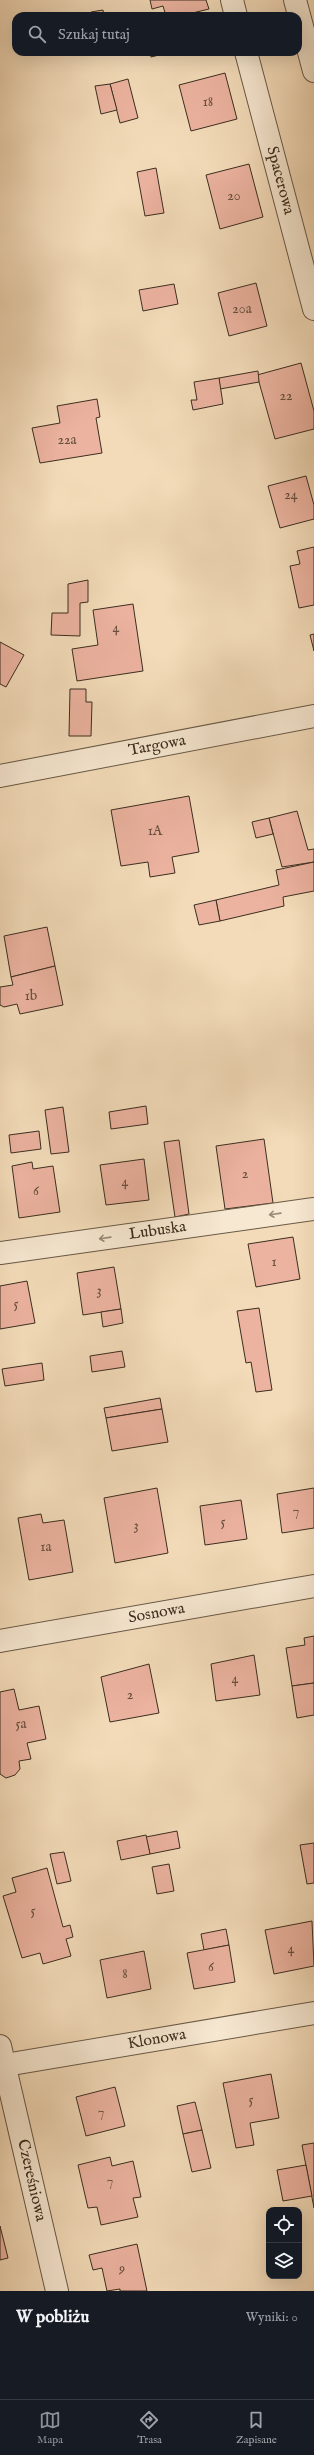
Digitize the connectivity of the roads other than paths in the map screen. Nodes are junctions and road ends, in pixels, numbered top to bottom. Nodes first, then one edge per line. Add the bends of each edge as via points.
1 (232, 0) edge
2 (295, 0) edge
3 (235, 12) edge
4 (298, 12) edge
5 (302, 26) edge
6 (247, 56) edge
7 (314, 71) edge
8 (314, 309) edge
9 (314, 716) edge
10 (0, 776) edge
11 (314, 1209) edge
12 (0, 1253) edge
13 (314, 1586) edge
14 (0, 1641) edge
15 (314, 2012) edge
16 (2, 2059) edge
17 (57, 2291) edge

1 - 3 street
2 - 4 street
5 - 7 street
6 - 8 street, Spacerowa
9 - 10 street, Targowa
11 -> 12 street, Lubuska
13 - 14 street, Sosnowa
15 - 16 street, Klonowa
16 - 17 street, Czereśniowa

